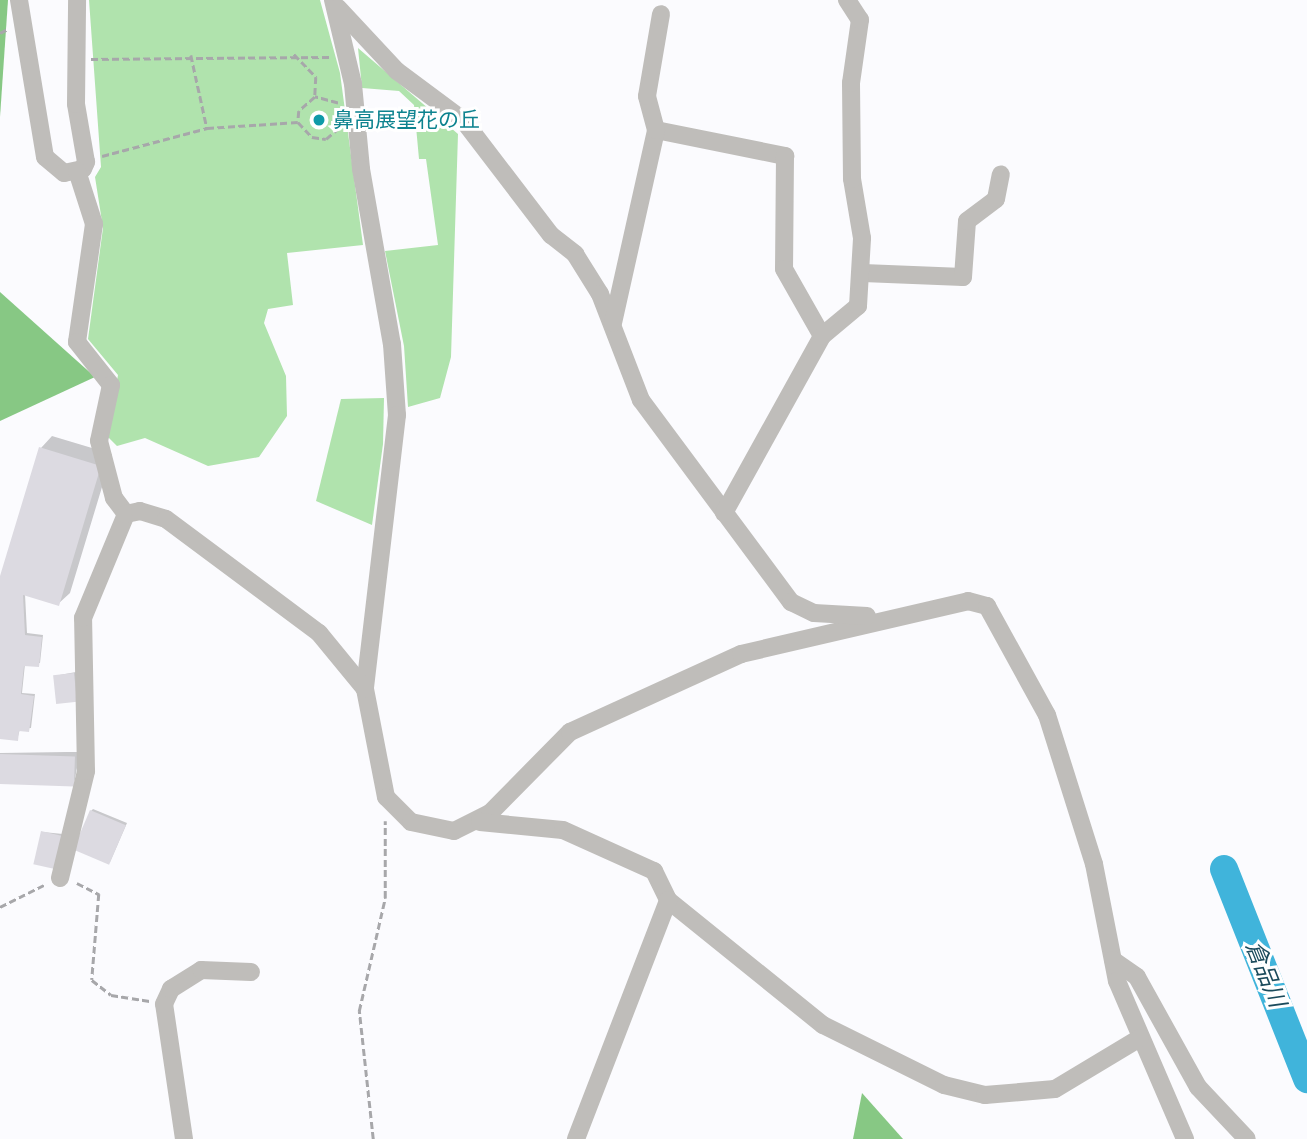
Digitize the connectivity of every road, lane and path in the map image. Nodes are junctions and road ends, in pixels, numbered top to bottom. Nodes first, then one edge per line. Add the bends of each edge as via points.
1 (19, 0) edge
2 (77, 0) edge
3 (847, 0) edge
4 (333, 1) edge
5 (661, 14) dead end
6 (294, 54) junction
7 (191, 55) junction
8 (345, 59) junction
9 (86, 66) dead end
10 (315, 97) junction
11 (298, 122) junction
12 (207, 128) junction
13 (656, 130) junction
14 (94, 150) dead end
15 (77, 172) junction
16 (1001, 174) dead end
17 (863, 273) junction
18 (613, 323) junction
19 (822, 336) junction
20 (724, 513) junction
21 (126, 514) junction
22 (889, 618) junction
23 (365, 689) junction
24 (386, 797) junction
25 (480, 822) junction
26 (60, 878) junction
27 (668, 900) junction
28 (0, 906) edge
29 (1113, 960) junction
30 (251, 972) dead end
31 (164, 1003) junction
32 (1140, 1038) junction
33 (184, 1139) edge
34 (373, 1139) edge
35 (576, 1139) edge
36 (1185, 1139) edge
37 (1247, 1139) edge

1 - 15 street via 45,157 54,169
2 - 15 street via 76,104 86,162
3 - 17 street via 860,20 851,83 850,156
4 - 8 street
4 - 18 street via 397,71 463,120 493,152 522,199 575,254
5 - 13 street via 647,96
6 - 7 path
6 - 8 path
6 - 10 path via 316,76
7 - 9 path via 90,59
7 - 12 path
8 - 23 street via 392,344 397,415
10 - 11 path via 299,111
10 - 11 path via 340,104 342,125 326,139 312,137
11 - 12 path
12 - 14 path via 96,159
13 - 18 street
13 - 19 street via 785,156 784,269
15 - 21 street via 94,224 77,342 111,386 99,441 114,498
16 - 17 street via 996,199 967,221 963,277
17 - 19 street via 858,306
18 - 20 street via 641,400
19 - 20 street
20 - 22 street via 791,602 814,613
21 - 23 street via 140,511 166,519 319,632
21 - 26 street via 83,618 86,771
22 - 25 street via 741,654 587,722
22 - 29 street via 968,601 987,606 1047,715 1094,864
23 - 24 street
24 - 25 street via 411,822 432,830
24 - 34 path via 385,898 359,1011
25 - 27 street via 563,830 654,871
26 - 28 path
26 - 31 path via 99,894 92,979 97,988
27 - 32 street via 823,1026 944,1085 985,1095 1055,1089
27 - 35 street
29 - 32 street
29 - 37 street via 1137,977 1198,1087
30 - 31 street via 201,970 171,989
31 - 33 street
32 - 36 street

